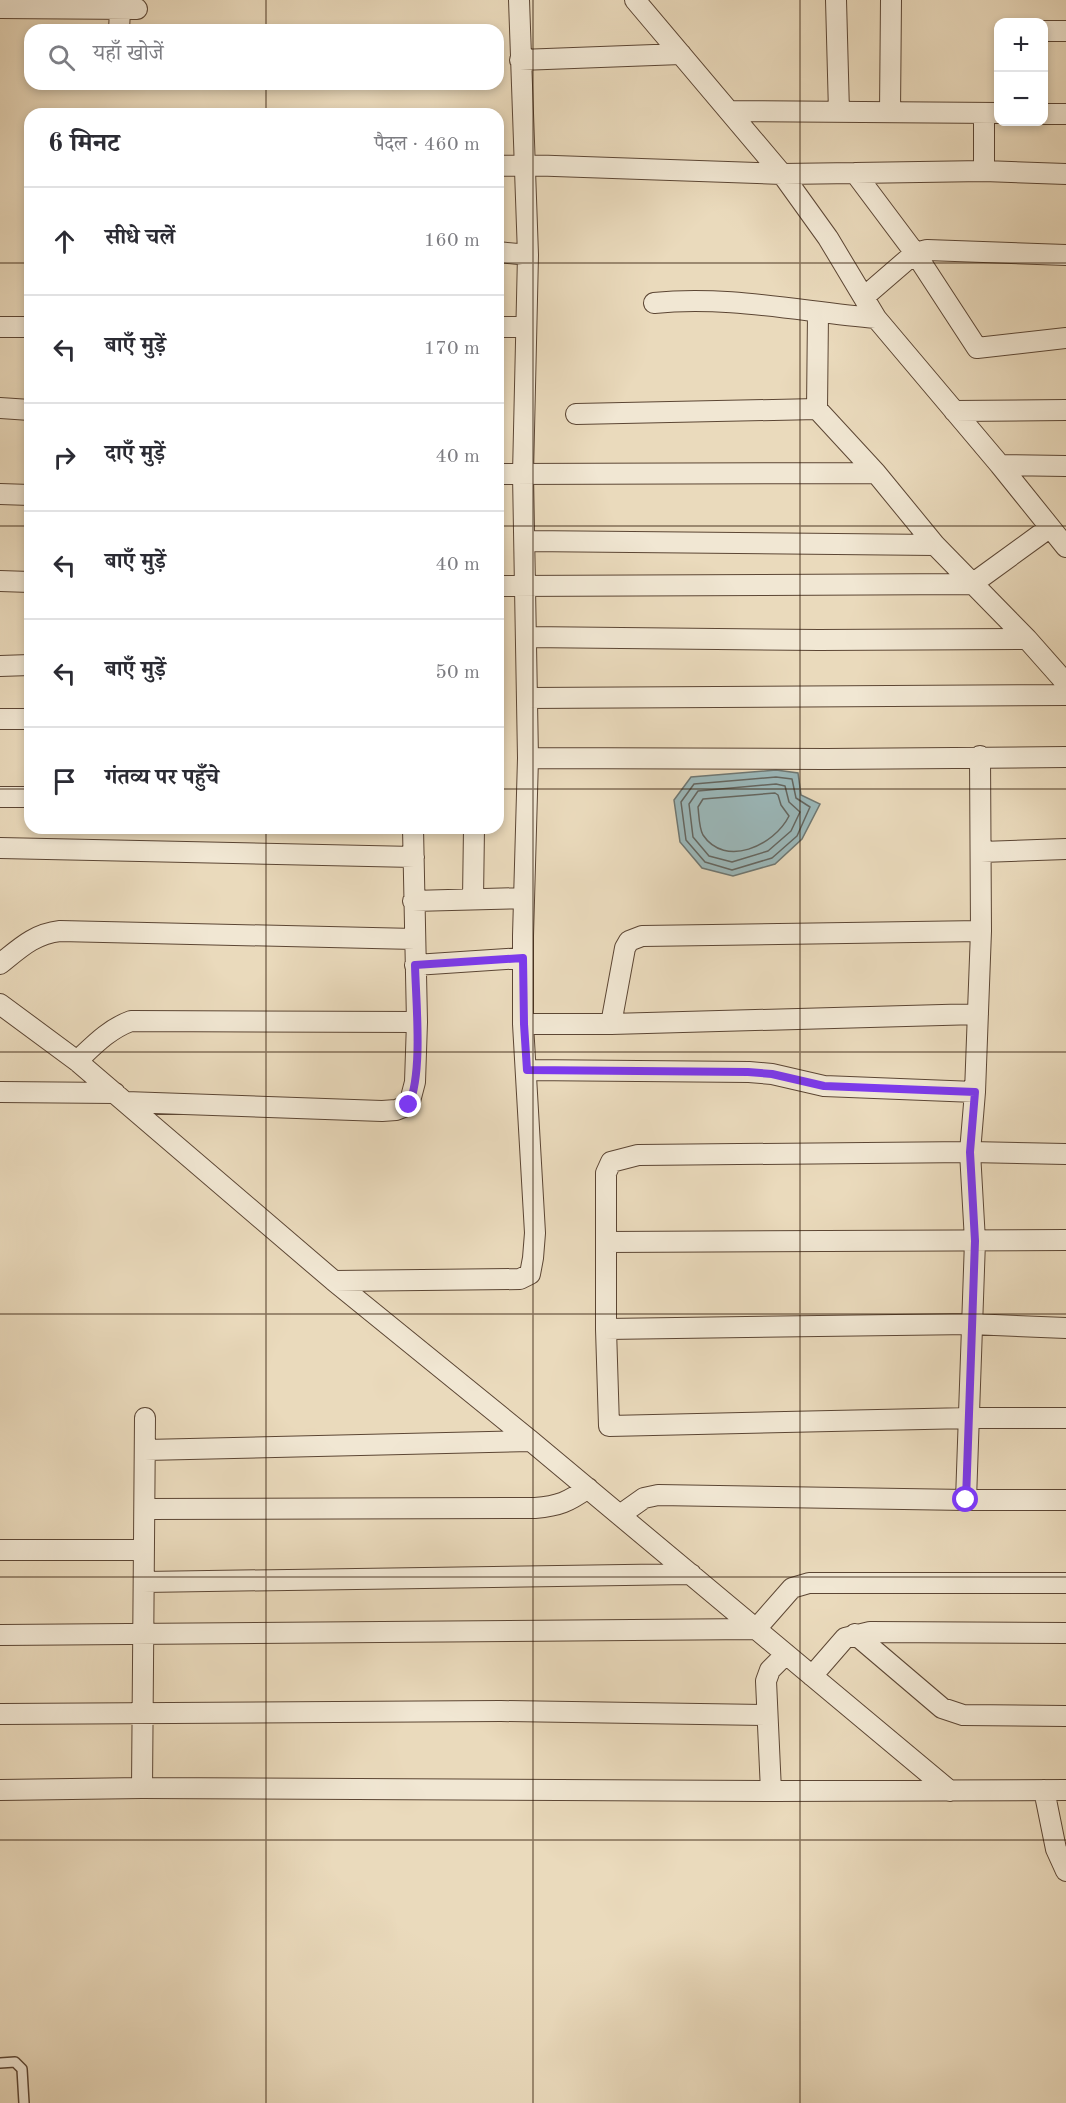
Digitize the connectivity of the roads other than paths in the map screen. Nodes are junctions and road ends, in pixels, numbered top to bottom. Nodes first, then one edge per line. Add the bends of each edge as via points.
1 (519, 0) edge
2 (635, 0) edge
3 (836, 0) edge
4 (891, 0) edge
5 (91, 5) edge
6 (0, 8) edge
7 (122, 24) edge
8 (1048, 31) edge
9 (1066, 31) edge
10 (681, 54) junction
11 (520, 60) junction
12 (729, 111) junction
13 (839, 112) junction
14 (890, 112) junction
15 (991, 113) edge
16 (1048, 114) edge
17 (1066, 114) edge
18 (526, 165) junction
19 (504, 166) edge
20 (984, 171) junction
21 (855, 172) junction
22 (782, 174) junction
23 (1066, 174) edge
24 (504, 253) edge
25 (915, 253) junction
26 (528, 255) junction
27 (1066, 255) edge
28 (864, 297) junction
29 (654, 303) dead end
30 (818, 313) junction
31 (876, 318) junction
32 (0, 327) edge
33 (24, 327) edge
34 (504, 327) edge
35 (525, 327) junction
36 (1066, 338) edge
37 (0, 408) edge
38 (817, 409) junction
39 (24, 410) edge
40 (1066, 410) edge
41 (954, 411) junction
42 (576, 414) dead end
43 (1000, 465) junction
44 (1066, 466) edge
45 (876, 473) junction
46 (504, 474) edge
47 (524, 474) junction
48 (0, 494) edge
49 (24, 495) edge
50 (1049, 528) junction
51 (526, 541) junction
52 (935, 544) junction
53 (1065, 544) edge
54 (0, 581) edge
55 (24, 582) edge
56 (972, 584) junction
57 (525, 585) junction
58 (504, 586) edge
59 (527, 637) junction
60 (1027, 639) junction
61 (24, 665) edge
62 (0, 666) edge
63 (1066, 683) edge
64 (1066, 695) edge
65 (528, 698) junction
66 (0, 719) edge
67 (24, 719) edge
68 (980, 756) junction
69 (1066, 757) edge
70 (528, 758) junction
71 (0, 796) edge
72 (24, 796) edge
73 (413, 834) edge
74 (474, 834) edge
75 (0, 848) edge
76 (1066, 849) edge
77 (981, 852) junction
78 (414, 857) junction
79 (524, 898) junction
80 (473, 899) junction
81 (413, 901) junction
82 (981, 931) junction
83 (416, 939) junction
84 (523, 958) junction
85 (0, 964) edge
86 (415, 965) junction
87 (0, 1004) edge
88 (978, 1014) junction
89 (417, 1022) junction
90 (524, 1024) junction
91 (611, 1024) junction
92 (77, 1061) junction
93 (527, 1070) junction
94 (0, 1092) edge
95 (975, 1092) junction
96 (121, 1098) junction
97 (970, 1152) junction
98 (1066, 1154) edge
99 (1066, 1240) edge
100 (975, 1241) junction
101 (606, 1242) junction
102 (333, 1281) junction
103 (971, 1324) junction
104 (1066, 1328) edge
105 (606, 1329) junction
106 (145, 1418) dead end
107 (970, 1418) junction
108 (1066, 1418) edge
109 (531, 1441) junction
110 (145, 1450) junction
111 (588, 1488) junction
112 (966, 1500) junction
113 (1066, 1500) edge
114 (145, 1509) junction
115 (620, 1515) junction
116 (0, 1550) edge
117 (144, 1550) junction
118 (691, 1574) junction
119 (144, 1582) junction
120 (1066, 1583) edge
121 (756, 1629) junction
122 (1066, 1633) edge
123 (855, 1634) junction
124 (0, 1635) edge
125 (144, 1635) junction
126 (786, 1654) junction
127 (812, 1676) junction
128 (143, 1713) junction
129 (0, 1714) edge
130 (766, 1715) junction
131 (1066, 1716) edge
132 (142, 1788) junction
133 (0, 1790) edge
134 (1044, 1790) junction
135 (1066, 1790) edge
136 (771, 1791) junction
137 (950, 1791) junction
138 (1066, 1871) edge
139 (0, 2063) edge
140 (24, 2103) edge

1 - 11 street
2 - 10 street
3 - 13 street
4 - 14 street
5 - 6 street
5 - 7 street via 128,9
8 - 9 street
10 - 11 street
10 - 12 street
11 - 18 street
12 - 13 street
12 - 22 street
13 - 14 street
14 - 15 street
15 - 20 street
16 - 17 street
18 - 19 street
18 - 22 street
18 - 26 street
20 - 21 street
20 - 23 street
21 - 22 street
21 - 25 street
22 - 28 street
24 - 26 street
25 - 27 street via 927,250
25 - 28 street
25 - 36 street via 977,348
26 - 35 street
28 - 31 street
29 - 30 street via 724,302
30 - 31 street
30 - 38 street
31 - 41 street
32 - 33 street
34 - 35 street
35 - 47 street
37 - 39 street
38 - 42 street
38 - 45 street
40 - 41 street
41 - 43 street
43 - 44 street
43 - 50 street
45 - 47 street
45 - 52 street
46 - 47 street
47 - 51 street
48 - 49 street
50 - 53 street
50 - 56 street
51 - 52 street
51 - 57 street
52 - 56 street
54 - 55 street
56 - 57 street
56 - 60 street
57 - 58 street
57 - 59 street
59 - 60 street
59 - 65 street
60 - 63 street
61 - 62 street
64 - 65 street
65 - 70 street
66 - 67 street
68 - 69 street
68 - 70 street
68 - 77 street
70 - 79 street
71 - 72 street
73 - 78 street
74 - 80 street
75 - 78 street
76 - 77 street
77 - 82 street
78 - 81 street
79 - 80 street
79 - 84 street
80 - 81 street
81 - 83 street
82 - 88 street
82 - 91 street via 642,936 629,941 625,948
83 - 85 street via 60,932 44,933
83 - 86 street
84 - 86 street
84 - 90 street
86 - 89 street
87 - 92 street
88 - 91 street
88 - 95 street
89 - 92 street via 131,1021 105,1035
89 - 96 street via 416,1082 409,1105 396,1110
90 - 91 street
90 - 93 street
92 - 96 street
93 - 95 street via 748,1072 824,1086
93 - 102 street via 535,1233 530,1274 520,1279
94 - 96 street
95 - 97 street
96 - 102 street
97 - 98 street
97 - 100 street
97 - 101 street via 623,1158 611,1162 606,1173
99 - 100 street
100 - 101 street
100 - 103 street
101 - 105 street
102 - 109 street
103 - 104 street
103 - 105 street
103 - 107 street
105 - 107 street via 609,1426
106 - 110 street
107 - 108 street
107 - 112 street
109 - 110 street
109 - 111 street
110 - 114 street
111 - 114 street via 567,1502 535,1508
111 - 115 street
112 - 113 street
112 - 115 street via 658,1495 644,1498
114 - 117 street
115 - 118 street
116 - 117 street
117 - 119 street
118 - 119 street
118 - 121 street
119 - 125 street
120 - 121 street via 809,1583 792,1588
121 - 125 street
121 - 126 street
122 - 123 street
123 - 127 street via 845,1638
123 - 131 street via 951,1712
124 - 125 street
125 - 128 street
126 - 127 street
126 - 130 street via 768,1674
127 - 137 street
128 - 129 street
128 - 130 street via 501,1711
128 - 132 street
130 - 136 street
132 - 133 street
132 - 136 street
134 - 135 street
134 - 137 street
134 - 138 street via 1056,1849
136 - 137 street
139 - 140 lane via 15,2062 22,2069

